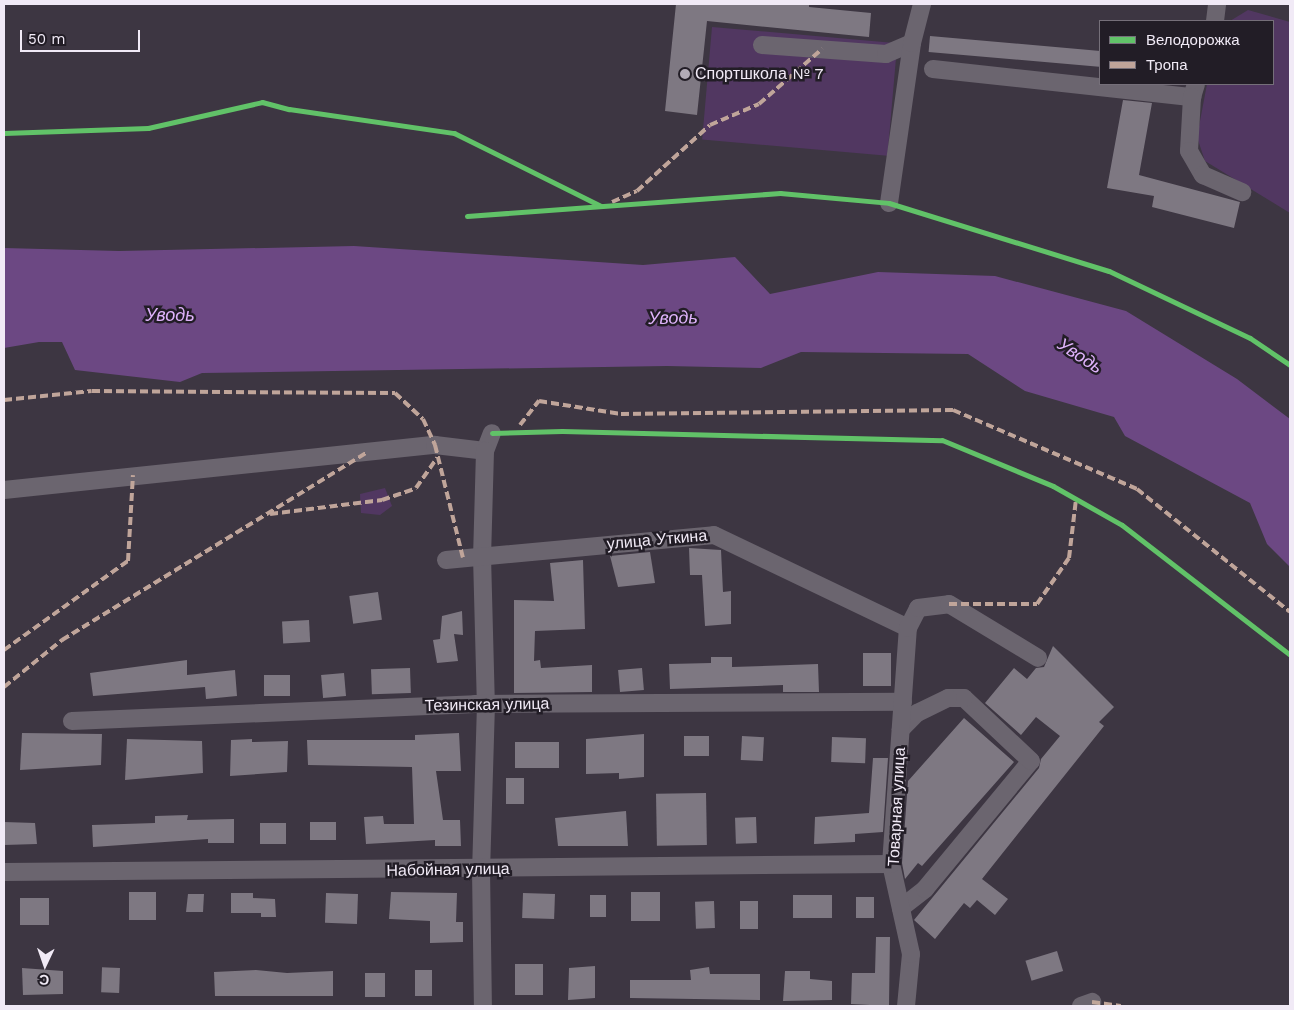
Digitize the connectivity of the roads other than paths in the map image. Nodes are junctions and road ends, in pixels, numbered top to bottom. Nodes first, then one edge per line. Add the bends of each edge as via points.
1 (922, 4) edge
2 (1217, 4) edge
3 (1215, 20) edge
4 (912, 43) junction
5 (762, 45) dead end
6 (933, 69) dead end
7 (1099, 83) edge
8 (1123, 85) edge
9 (1194, 91) edge
10 (1242, 192) dead end
11 (889, 203) dead end
12 (492, 433) dead end
13 (484, 451) junction
14 (4, 490) edge
15 (482, 556) junction
16 (454, 559) dead end
17 (908, 628) junction
18 (1038, 658) dead end
19 (903, 702) junction
20 (486, 704) junction
21 (72, 721) dead end
22 (901, 729) junction
23 (892, 864) junction
24 (481, 869) junction
25 (4, 872) edge
26 (901, 908) junction
27 (483, 1006) edge
28 (906, 1006) edge

1 - 4 street
2 - 3 street
4 - 5 street via 886,54
4 - 11 street
6 - 7 street
8 - 9 street
9 - 10 street via 1189,151 1203,175
12 - 13 street
13 - 14 street via 435,446
13 - 15 street
15 - 16 street, улица Уткина
15 - 17 street, улица Уткина via 714,535
15 - 20 street
17 - 18 street, Товарная улица via 918,608 949,604
17 - 19 street, Товарная улица
19 - 20 street, Тезинская улица
19 - 22 street, Товарная улица
20 - 21 street, Тезинская улица
20 - 24 street
22 - 23 street, Товарная улица
22 - 26 street via 917,713 948,698 964,698 1031,762 925,889
23 - 24 street, Набойная улица
23 - 26 street, Товарная улица
24 - 25 street, Набойная улица
24 - 27 street
26 - 28 street, Товарная улица via 911,954

